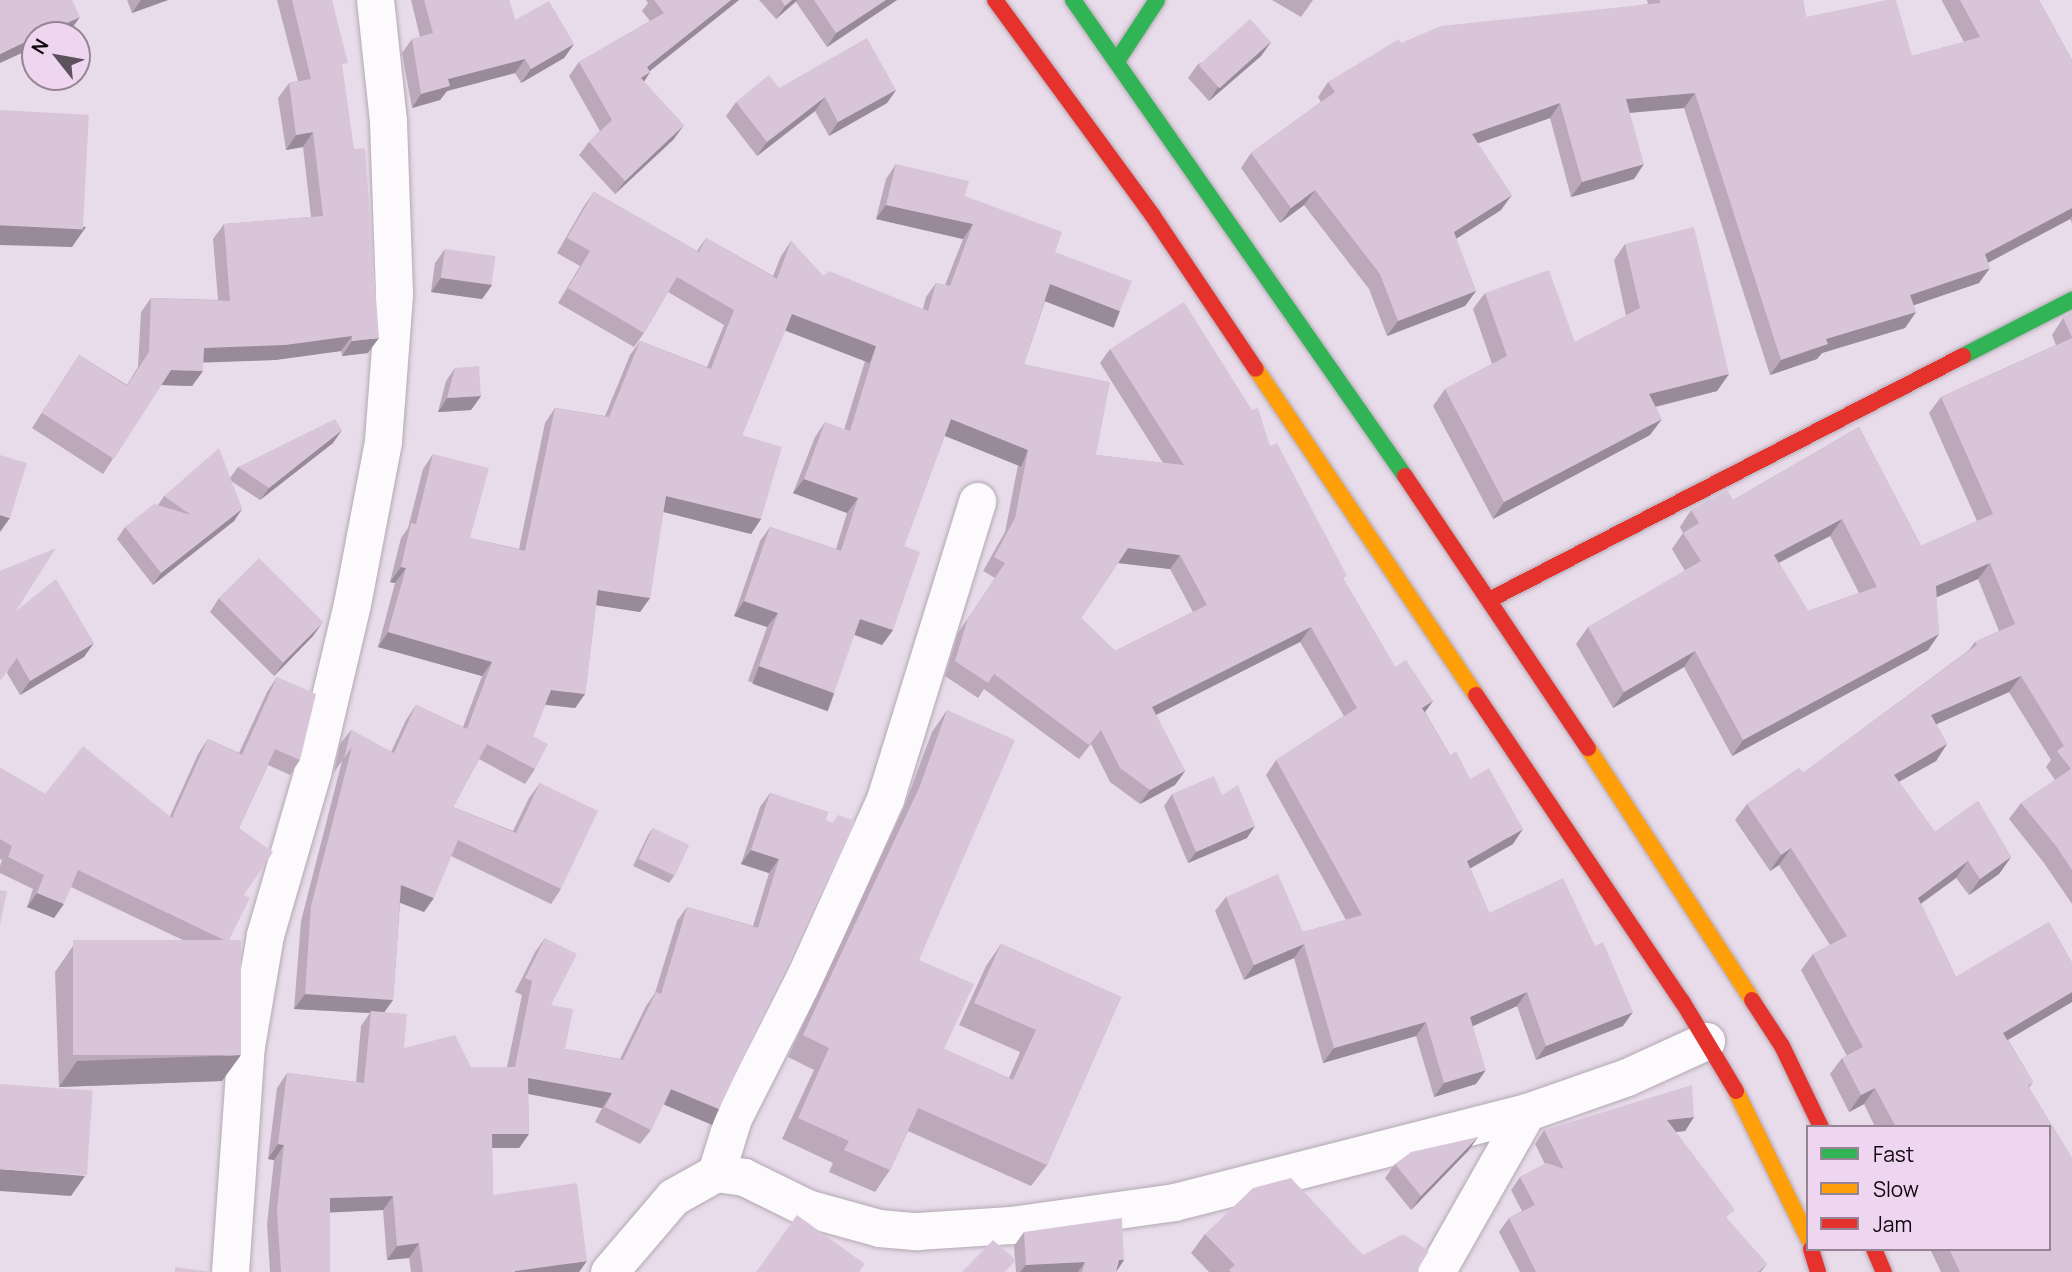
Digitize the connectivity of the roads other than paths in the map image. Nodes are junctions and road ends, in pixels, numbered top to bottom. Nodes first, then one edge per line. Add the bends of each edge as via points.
1 (375, 0) edge
2 (995, 0) edge
3 (1073, 0) edge
4 (1157, 0) edge
5 (1118, 61) junction
6 (2072, 300) edge
7 (977, 501) dead end
8 (1491, 599) junction
9 (1706, 1041) junction
10 (1527, 1112) junction
11 (1820, 1125) edge
12 (716, 1173) junction
13 (1806, 1234) edge
14 (1812, 1251) edge
15 (1875, 1251) edge
16 (230, 1272) edge
17 (609, 1272) edge
18 (1436, 1272) edge
19 (1818, 1272) edge
20 (1884, 1272) edge

1 - 16 street via 388,121 394,293 383,441 352,604 312,773 265,934 246,1046
2 - 9 main road via 1161,228
3 - 5 main road
4 - 5 main road
5 - 8 main road
6 - 8 main road
7 - 12 street via 885,799 807,972 733,1118
8 - 11 main road via 1782,1046
9 - 10 street via 1627,1077
9 - 13 main road via 1755,1122
10 - 12 street via 1174,1202 953,1230 879,1228 807,1208 744,1177
10 - 18 street
12 - 17 street via 673,1197
14 - 19 main road
15 - 20 main road

